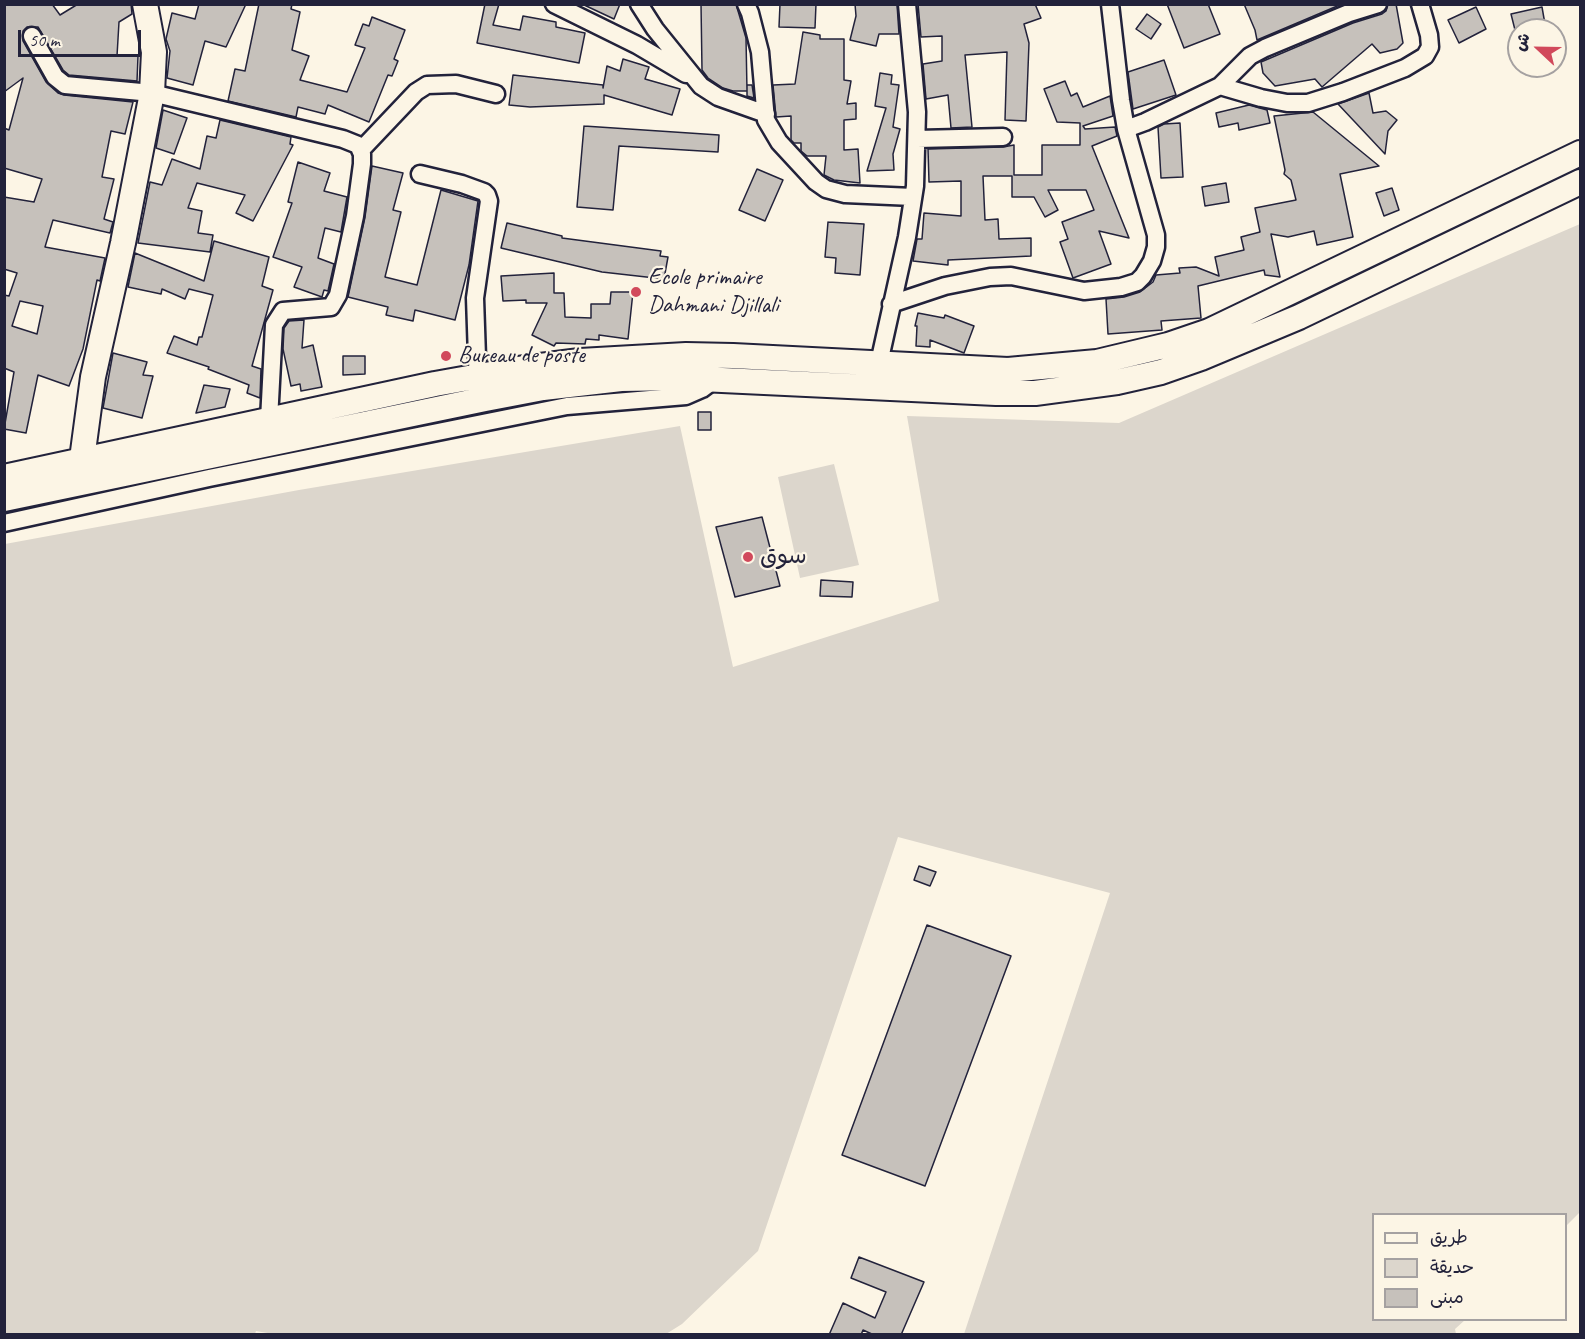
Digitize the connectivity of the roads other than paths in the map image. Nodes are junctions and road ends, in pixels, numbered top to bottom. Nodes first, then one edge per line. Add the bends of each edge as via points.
1 (146, 4) edge
2 (554, 4) edge
3 (639, 4) edge
4 (907, 4) edge
5 (1110, 4) edge
6 (1378, 4) edge
7 (1420, 4) edge
8 (750, 7) edge
9 (32, 36) dead end
10 (692, 78) junction
11 (1220, 86) junction
12 (152, 93) junction
13 (496, 94) dead end
14 (765, 114) junction
15 (1126, 129) junction
16 (1003, 137) dead end
17 (916, 139) junction
18 (361, 150) junction
19 (1581, 153) edge
20 (420, 174) dead end
21 (1581, 182) edge
22 (913, 197) junction
23 (891, 304) junction
24 (878, 362) junction
25 (713, 368) junction
26 (477, 376) junction
27 (876, 388) junction
28 (479, 400) junction
29 (268, 420) junction
30 (83, 471) junction
31 (4, 477) edge
32 (4, 500) edge
33 (88, 506) junction
34 (4, 523) edge

1 - 12 main road via 154,52
2 - 10 street via 628,40
3 - 10 street
4 - 17 street
5 - 15 street
6 - 11 street via 1265,48 1250,56
7 - 11 street via 1430,47 1425,56 1405,68 1308,103 1261,98
8 - 14 street via 760,52
9 - 12 street via 55,77 65,85
10 - 14 street via 718,97
11 - 15 street
12 - 18 street via 343,139
12 - 30 main road via 93,377
13 - 18 street via 456,84 427,85
14 - 22 street via 779,142 821,186 845,194
15 - 23 street via 1156,235 1152,261 1137,282 1084,291 1011,276 990,277 945,286
16 - 17 street
17 - 22 street
18 - 29 street via 355,216 338,295 330,307 283,311 274,325
19 - 24 main road via 1209,331 1168,345 1097,362 1008,370
20 - 26 street via 484,192 489,201 475,298
21 - 27 main road via 1299,317 1161,372 1035,393
22 - 23 street
23 - 24 street
24 - 25 main road
24 - 27 street
25 - 26 main road via 675,356 580,361
25 - 27 main road
25 - 28 main road via 543,388
25 - 33 street via 711,383 686,396 567,406
26 - 28 street
26 - 29 main road
28 - 30 main road
29 - 30 main road
30 - 31 main road
30 - 32 main road
30 - 33 street
33 - 34 street

